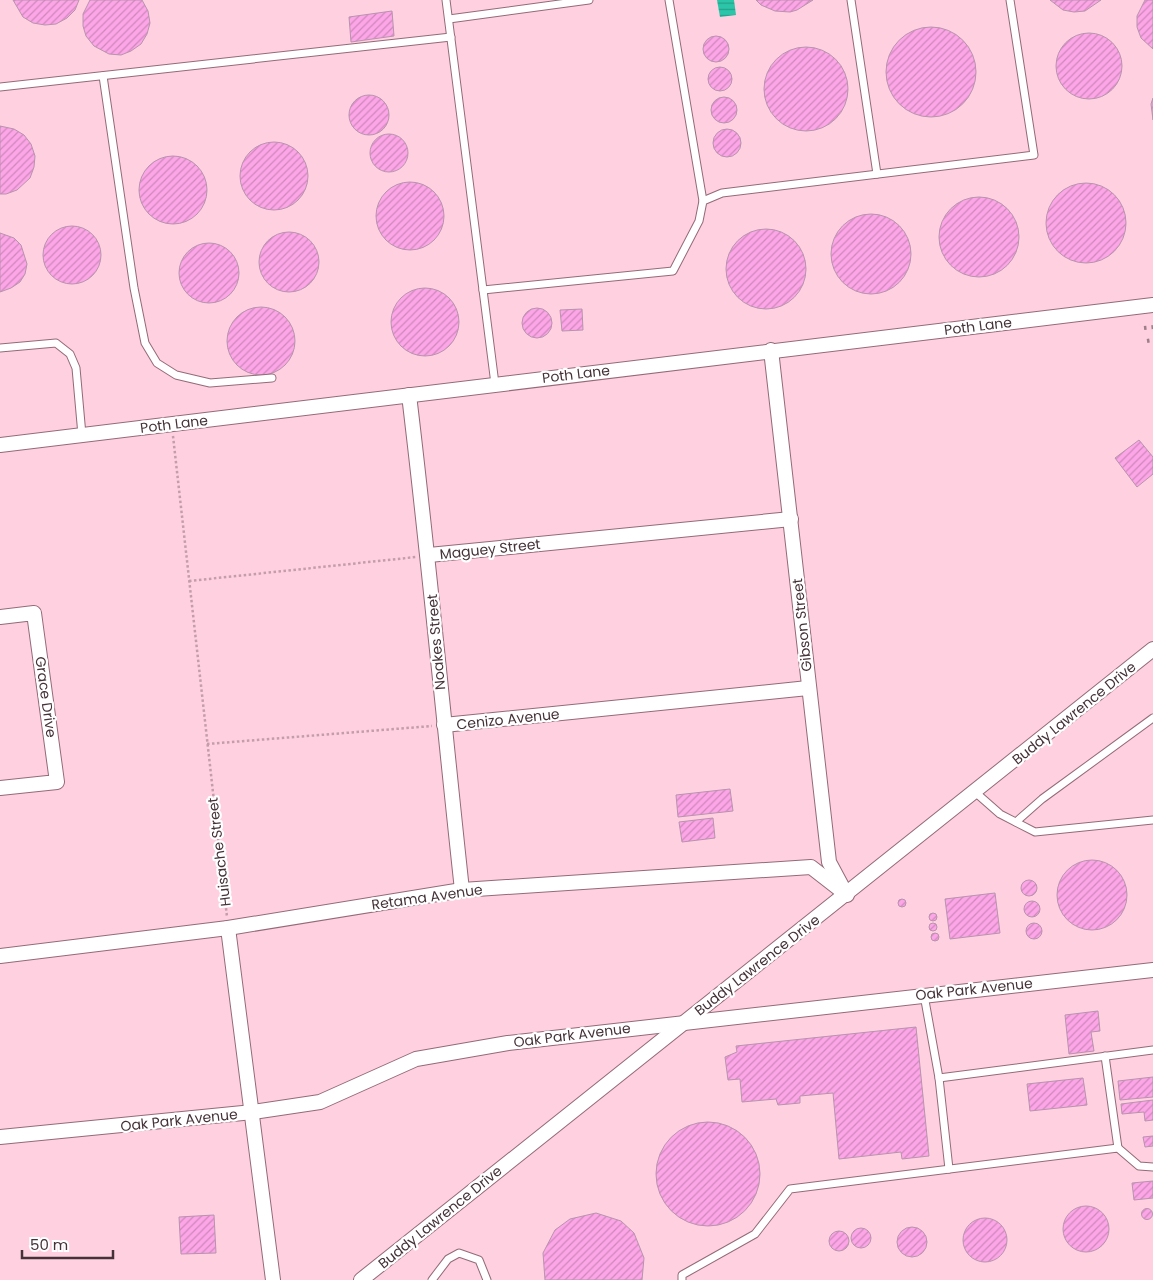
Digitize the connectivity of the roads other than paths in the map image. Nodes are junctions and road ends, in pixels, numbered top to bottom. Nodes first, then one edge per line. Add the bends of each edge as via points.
1 (446, 0) edge
2 (588, 0) edge
3 (669, 0) edge
4 (851, 0) edge
5 (1010, 0) edge
6 (448, 19) junction
7 (451, 36) junction
8 (103, 76) junction
9 (0, 87) edge
10 (877, 174) junction
11 (703, 201) junction
12 (483, 290) junction
13 (1153, 306) edge
14 (0, 348) edge
15 (771, 350) junction
16 (272, 378) dead end
17 (496, 384) junction
18 (409, 395) junction
19 (82, 435) junction
20 (0, 446) edge
21 (791, 519) junction
22 (429, 555) junction
23 (0, 617) edge
24 (1153, 649) edge
25 (808, 688) junction
26 (1153, 718) edge
27 (444, 726) junction
28 (0, 788) edge
29 (975, 792) junction
30 (1153, 820) edge
31 (1016, 822) junction
32 (462, 890) junction
33 (847, 895) junction
34 (228, 928) junction
35 (0, 956) edge
36 (1153, 970) edge
37 (924, 995) junction
38 (685, 1022) junction
39 (1153, 1050) edge
40 (1105, 1056) junction
41 (939, 1078) junction
42 (253, 1112) junction
43 (0, 1137) edge
44 (1118, 1148) junction
45 (1153, 1167) edge
46 (949, 1169) junction
47 (274, 1280) edge
48 (361, 1280) edge
49 (432, 1280) edge
50 (488, 1280) edge
51 (682, 1280) edge

1 - 6 lane
2 - 6 lane
3 - 11 lane
4 - 10 lane
5 - 10 lane via 1034,155
6 - 7 lane
7 - 8 lane
7 - 12 lane
8 - 9 lane
8 - 16 lane via 132,279 145,343 157,363 176,375 210,383
10 - 11 lane via 722,193
11 - 12 lane via 699,220 673,271
12 - 17 lane
13 - 15 street, Poth Lane
14 - 19 lane via 56,343 69,354 76,368
15 - 17 street, Poth Lane
15 - 21 street, Gibson Street
17 - 18 street, Poth Lane
18 - 19 street, Poth Lane
18 - 22 street, Noakes Street
19 - 20 street, Poth Lane
21 - 22 street, Maguey Street
21 - 25 street, Gibson Street
22 - 27 street, Noakes Street
23 - 28 street, Grace Drive via 34,613 57,782
24 - 29 street, Buddy Lawrence Drive
25 - 27 street, Cenizo Avenue
25 - 33 street, Gibson Street via 829,862
26 - 31 lane via 1042,799
27 - 32 street, Noakes Street
29 - 31 lane via 1000,814
29 - 33 street, Buddy Lawrence Drive
30 - 31 lane via 1035,832
32 - 33 street, Retama Avenue via 812,867
32 - 34 street, Retama Avenue
33 - 38 street, Buddy Lawrence Drive
34 - 35 street, Retama Avenue
34 - 42 street
36 - 37 street, Oak Park Avenue
37 - 38 street, Oak Park Avenue
37 - 41 lane
38 - 42 street, Oak Park Avenue via 508,1043 416,1059 320,1102
38 - 48 street, Buddy Lawrence Drive
39 - 40 lane
40 - 41 lane
40 - 44 lane
41 - 46 lane
42 - 43 street, Oak Park Avenue
42 - 47 street
44 - 45 lane via 1138,1166
44 - 46 lane
46 - 51 lane via 790,1189 755,1234 692,1268 682,1275
49 - 50 lane via 448,1259 459,1253 479,1260

